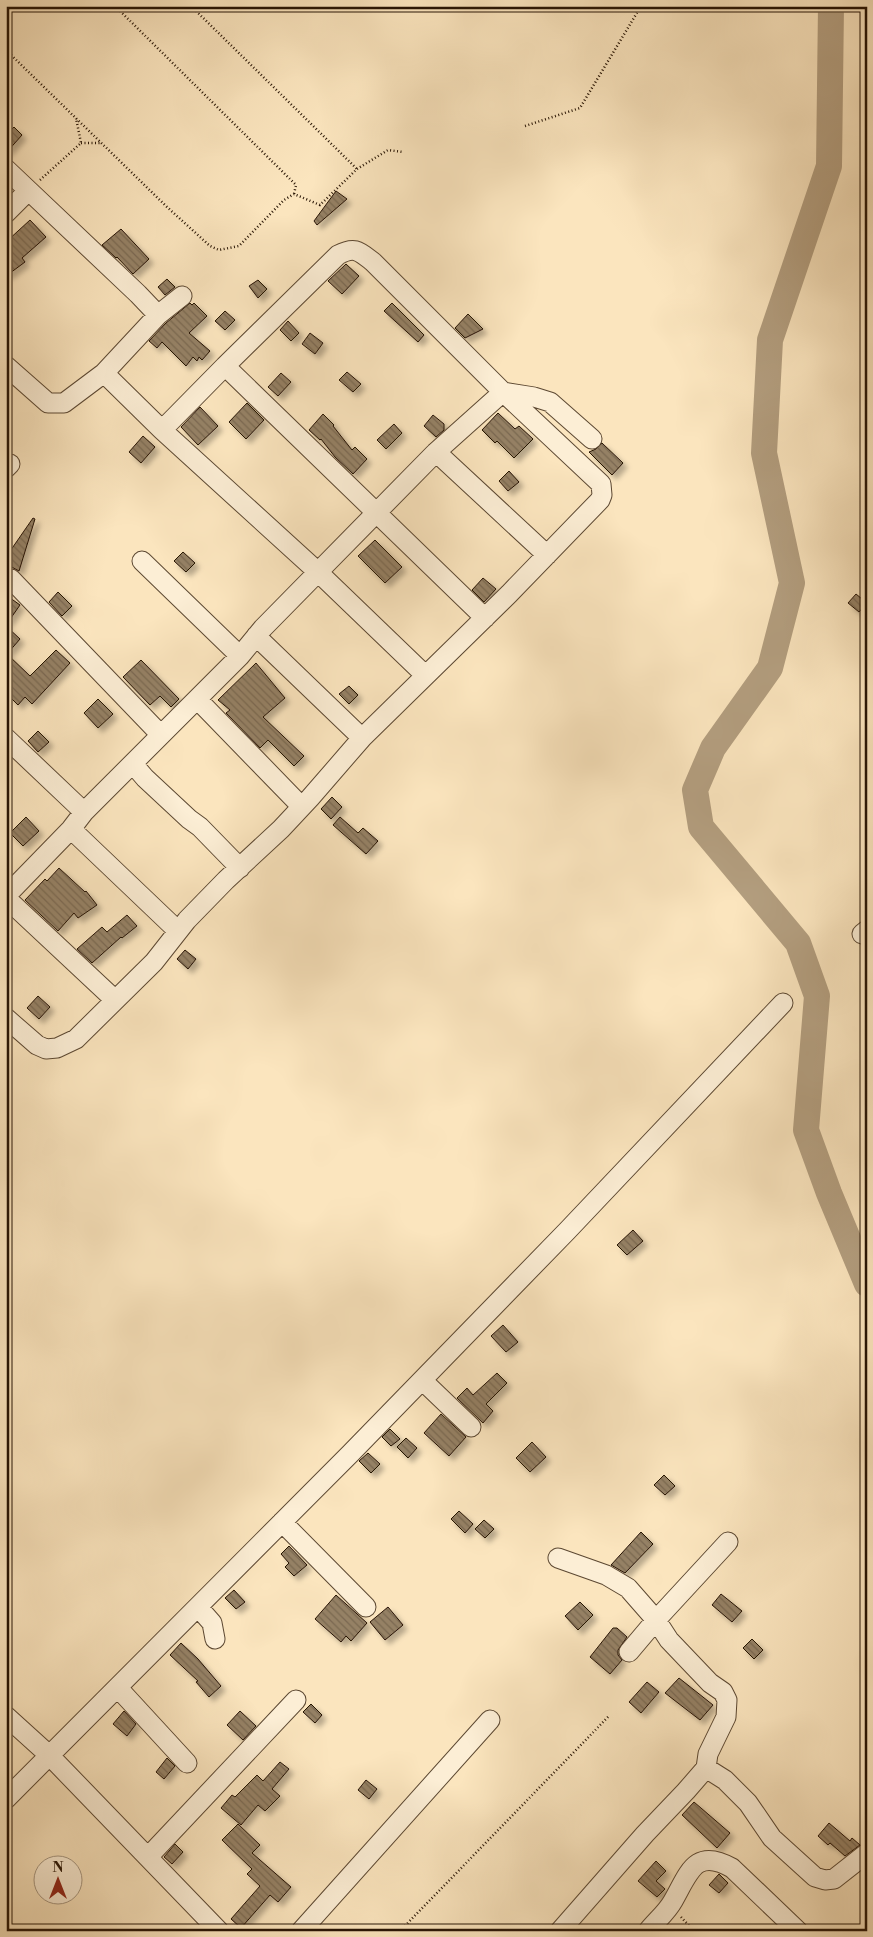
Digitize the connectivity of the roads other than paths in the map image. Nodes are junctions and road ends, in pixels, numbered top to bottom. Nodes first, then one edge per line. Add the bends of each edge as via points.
1 (6, 169) edge
2 (28, 191) junction
3 (6, 213) edge
4 (182, 296) dead end
5 (158, 316) junction
6 (6, 366) edge
7 (225, 366) junction
8 (104, 373) junction
9 (503, 392) junction
10 (162, 430) junction
11 (592, 439) dead end
12 (436, 452) junction
13 (377, 514) junction
14 (548, 555) junction
15 (142, 561) dead end
16 (319, 573) junction
17 (11, 579) dead end
18 (486, 618) junction
19 (256, 636) junction
20 (240, 656) junction
21 (425, 676) junction
22 (197, 699) junction
23 (160, 734) junction
24 (6, 738) edge
25 (362, 738) junction
26 (133, 764) junction
27 (301, 806) junction
28 (84, 812) junction
29 (71, 828) junction
30 (240, 868) junction
31 (6, 897) edge
32 (178, 931) junction
33 (115, 1000) junction
34 (783, 1003) dead end
35 (6, 1018) edge
36 (422, 1380) junction
37 (471, 1427) dead end
38 (282, 1522) junction
39 (728, 1542) dead end
40 (558, 1558) dead end
41 (198, 1607) junction
42 (366, 1607) dead end
43 (656, 1620) junction
44 (215, 1639) dead end
45 (629, 1652) dead end
46 (118, 1688) junction
47 (296, 1700) dead end
48 (6, 1716) edge
49 (490, 1720) dead end
50 (49, 1755) junction
51 (187, 1762) dead end
52 (706, 1768) junction
53 (6, 1799) edge
54 (867, 1853) edge
55 (148, 1857) junction
56 (219, 1931) edge
57 (300, 1931) edge
58 (560, 1931) edge
59 (648, 1931) edge
60 (798, 1931) edge

1 - 2 street
2 - 3 street
2 - 5 street
4 - 5 street
5 - 8 street
6 - 8 street via 48,403 54,404 64,403
7 - 9 street via 338,255 352,250 373,262
7 - 10 street
7 - 13 street
8 - 10 street
9 - 11 street via 550,402
9 - 12 street
9 - 14 street via 601,484 600,500
10 - 16 street
12 - 13 street
12 - 14 street
13 - 16 street
13 - 18 street
14 - 18 street
15 - 20 street
16 - 19 street
16 - 21 street
17 - 23 street
18 - 21 street
19 - 20 street
19 - 25 street
20 - 22 street
21 - 25 street
22 - 23 street
22 - 27 street
23 - 26 street
24 - 28 street
25 - 27 street
26 - 28 street
26 - 30 street
27 - 30 street
28 - 29 street
29 - 31 street
29 - 32 street
30 - 32 street
31 - 33 street
32 - 33 street via 154,962
33 - 35 street via 76,1039 57,1048 46,1049 37,1045
34 - 36 street
36 - 37 street
36 - 38 street
38 - 41 street
38 - 42 street
39 - 43 street
40 - 43 street via 606,1575 628,1588
41 - 44 street via 212,1623
41 - 46 street
43 - 45 street
43 - 52 street via 669,1640 710,1683 723,1692 727,1700 726,1718 708,1754
46 - 50 street
46 - 51 street
47 - 55 street
48 - 50 street
49 - 57 street
50 - 53 street
50 - 55 street
52 - 54 street via 725,1780 748,1803 772,1838 815,1877 834,1879
52 - 58 street
55 - 56 street
59 - 60 street via 670,1905 691,1869 706,1860 732,1868

